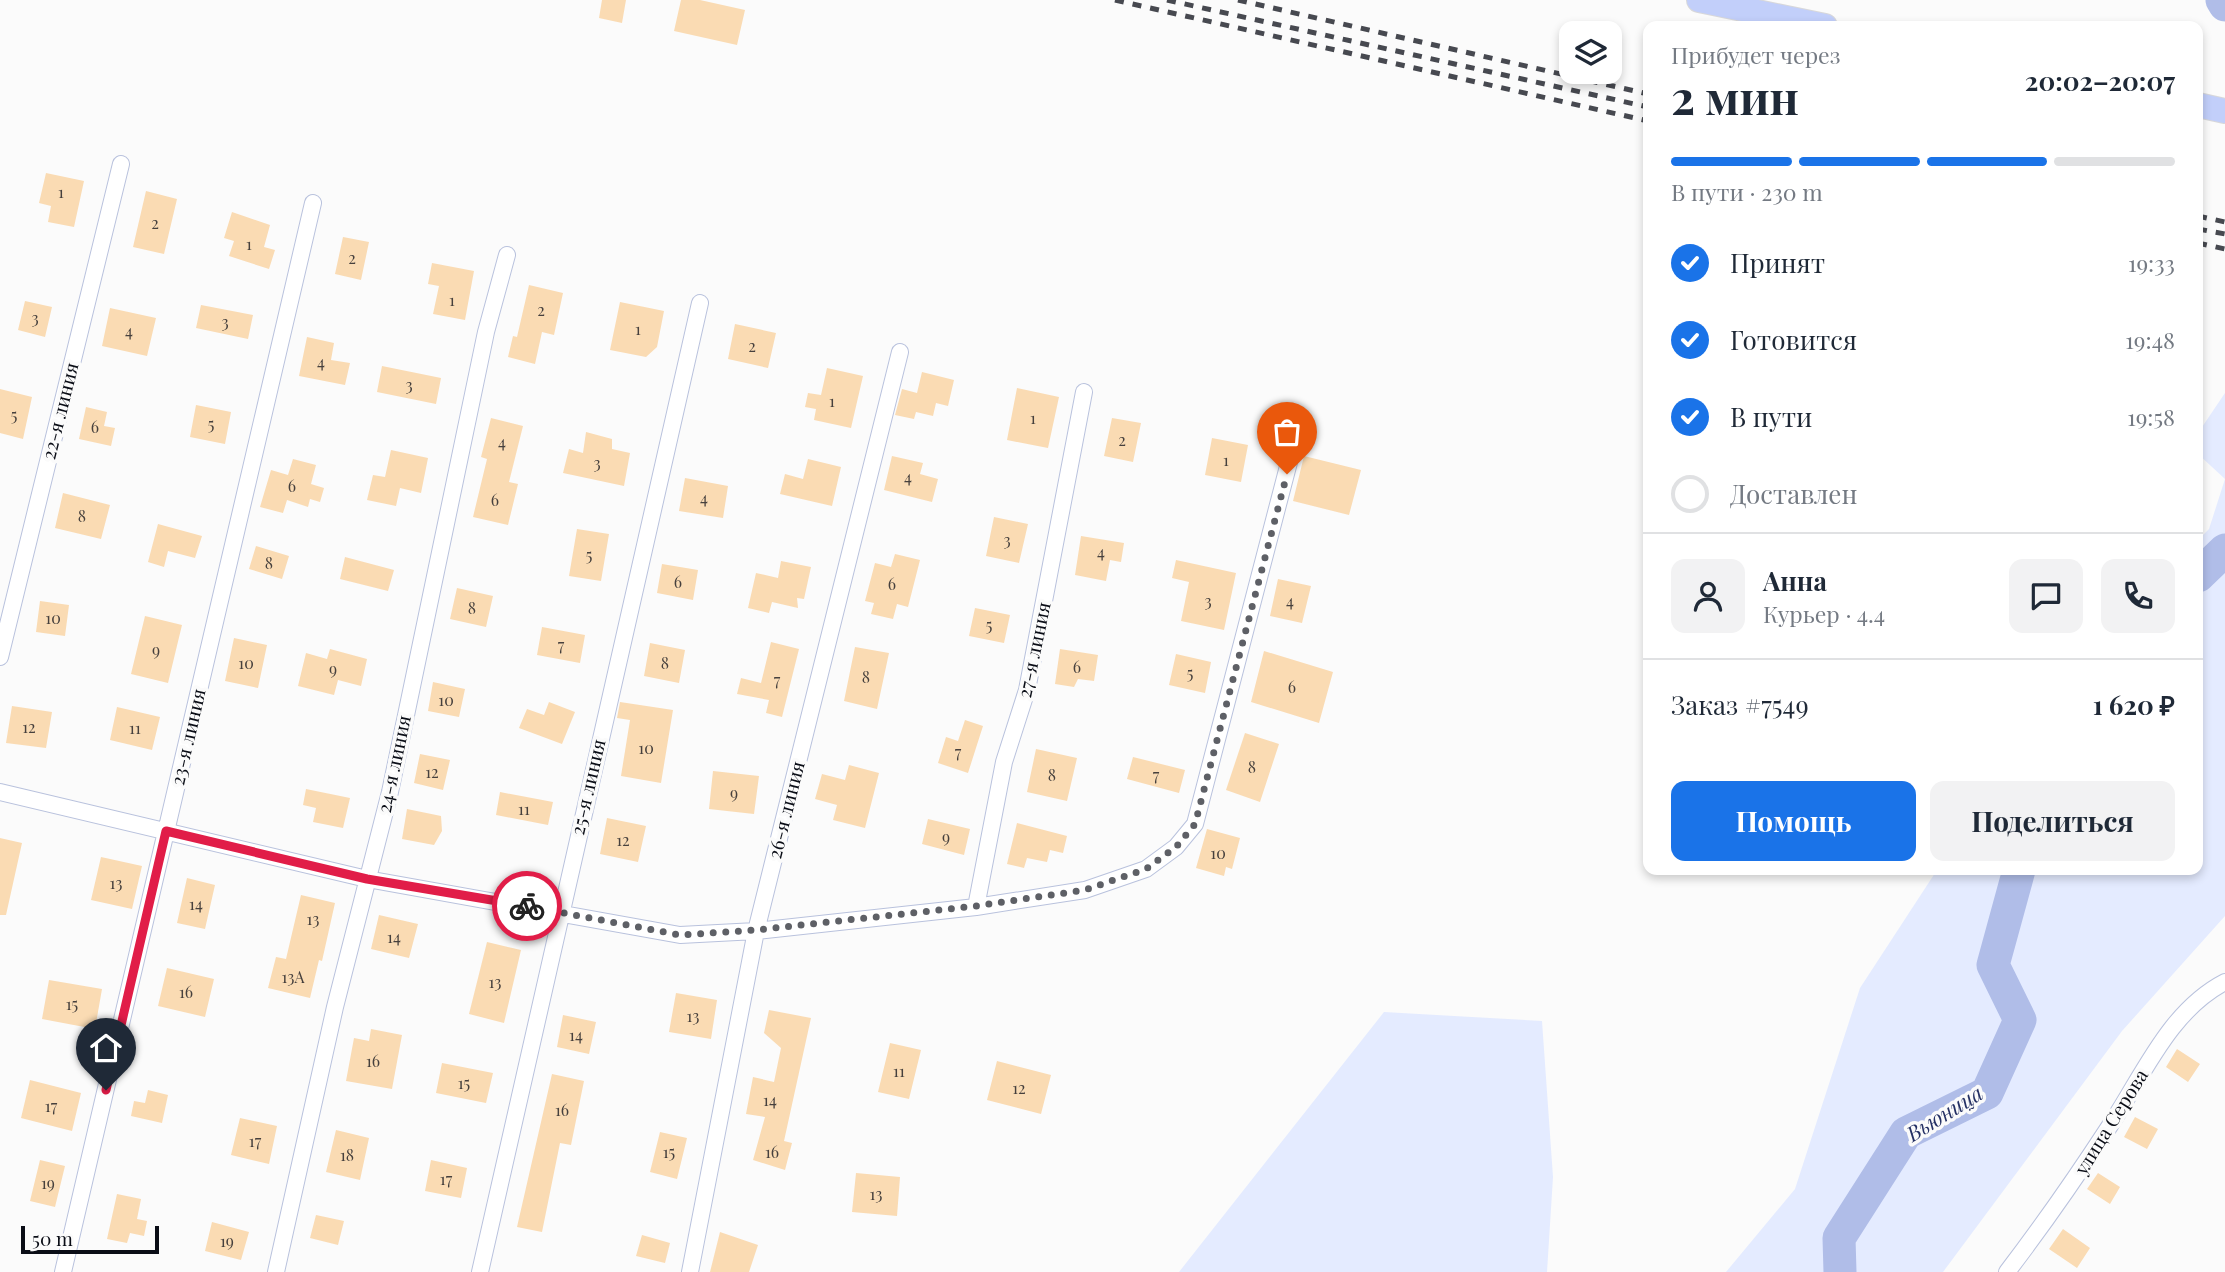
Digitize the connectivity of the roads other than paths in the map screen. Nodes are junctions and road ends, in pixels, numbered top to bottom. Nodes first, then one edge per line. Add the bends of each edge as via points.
1 (1699, 0) edge
2 (1801, 21) edge
3 (2203, 106) edge
4 (2225, 111) edge
5 (121, 163) dead end
6 (313, 203) dead end
7 (507, 255) dead end
8 (700, 303) dead end
9 (900, 352) dead end
10 (1084, 392) dead end
11 (1293, 447) dead end
12 (0, 657) edge
13 (0, 792) edge
14 (166, 831) junction
15 (367, 879) junction
16 (976, 906) junction
17 (561, 912) junction
18 (756, 930) junction
19 (2225, 982) edge
20 (63, 1272) edge
21 (276, 1272) edge
22 (480, 1272) edge
23 (690, 1272) edge
24 (2007, 1272) edge

1 - 2 main road
3 - 4 main road
5 - 12 street, 22-я линия
6 - 14 street, 23-я линия
7 - 15 street, 24-я линия via 486,332 390,792
8 - 17 street, 25-я линия
9 - 18 street, 26-я линия
10 - 16 street, 27-я линия via 1027,690 1004,762
11 - 16 street via 1195,824 1176,847 1146,869 1085,890
13 - 14 street
14 - 15 street
14 - 20 street, 23-я линия
15 - 17 street
15 - 21 street, 24-я линия
16 - 18 street
17 - 18 street via 680,935
17 - 22 street, 25-я линия
18 - 23 street, 26-я линия
19 - 24 street, улица Серова via 2185,1013 2158,1047 2065,1194

